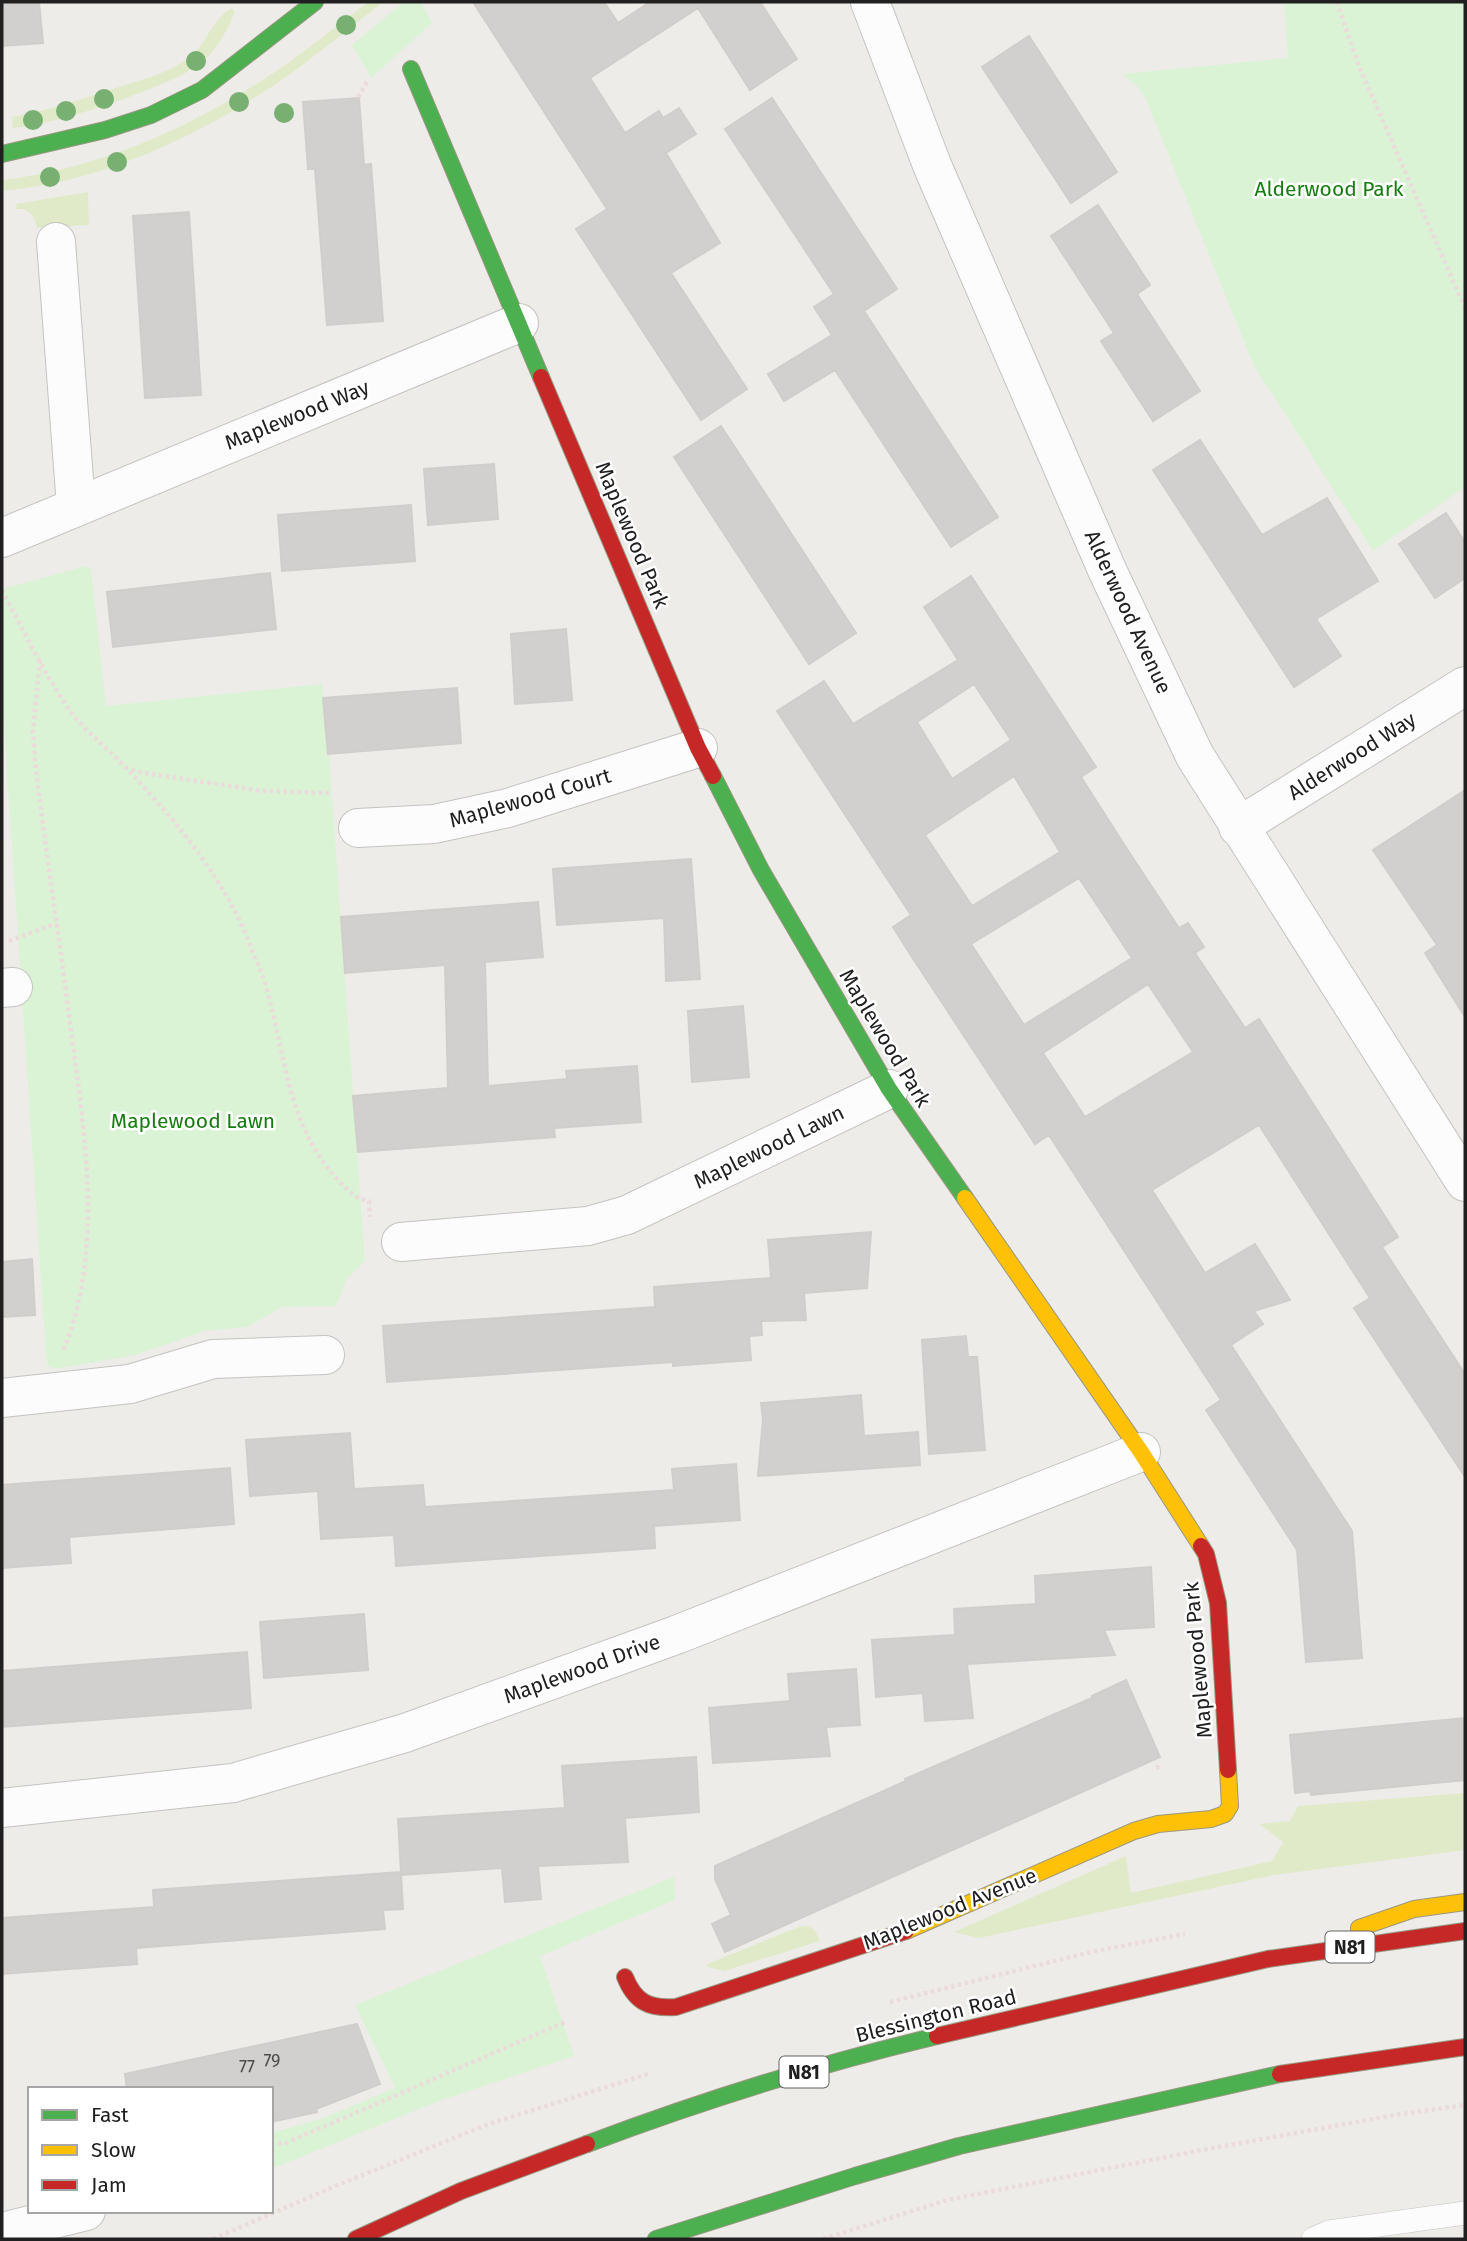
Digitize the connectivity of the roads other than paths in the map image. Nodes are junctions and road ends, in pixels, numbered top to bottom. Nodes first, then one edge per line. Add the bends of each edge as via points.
1 (870, 2) edge
2 (306, 5) edge
3 (411, 69) dead end
4 (2, 154) edge
5 (56, 242) dead end
6 (519, 323) junction
7 (76, 506) junction
8 (2, 538) edge
9 (1465, 686) edge
10 (698, 748) junction
11 (1238, 827) junction
12 (358, 828) dead end
13 (889, 1089) junction
14 (1465, 1182) edge
15 (401, 1242) dead end
16 (325, 1355) dead end
17 (2, 1398) edge
18 (1141, 1452) junction
19 (1228, 1751) joint
20 (2, 1808) edge
21 (1465, 1902) edge
22 (1465, 1931) edge
23 (1268, 1959) junction
24 (625, 1978) dead end
25 (1465, 2047) edge
26 (78, 2213) edge
27 (1465, 2213) edge
28 (2, 2232) edge
29 (356, 2239) edge
30 (656, 2239) edge
31 (1313, 2239) edge

1 - 11 street, Alderwood Avenue via 933,165 1108,572 1195,756
2 - 4 street via 202,90 151,115
3 - 6 street, Maplewood Park
5 - 7 street
6 - 7 street, Maplewood Way
6 - 10 street, Maplewood Park
7 - 8 street, Maplewood Way
9 - 11 street, Alderwood Way
10 - 12 street, Maplewood Court via 508,808 434,824
10 - 13 street, Maplewood Park via 761,870
11 - 14 street, Alderwood Avenue
13 - 15 street, Maplewood Lawn via 609,1221
13 - 18 street, Maplewood Park
16 - 17 street via 214,1359 130,1384
18 - 19 street, Maplewood Park via 1197,1539 1211,1570 1218,1603
18 - 20 street, Maplewood Drive via 677,1635 405,1733 233,1783
19 - 24 street, Maplewood Avenue via 1230,1806 1219,1817 1134,1831 910,1930 676,2007 640,2001 631,1995
21 - 23 street via 1414,1909
22 - 23 street, Blessington Road / N81
23 - 29 street, Blessington Road / N81 via 877,2050 669,2113 461,2191
25 - 30 street via 1282,2074 973,2143
26 - 28 street
27 - 31 lane via 1329,2232

